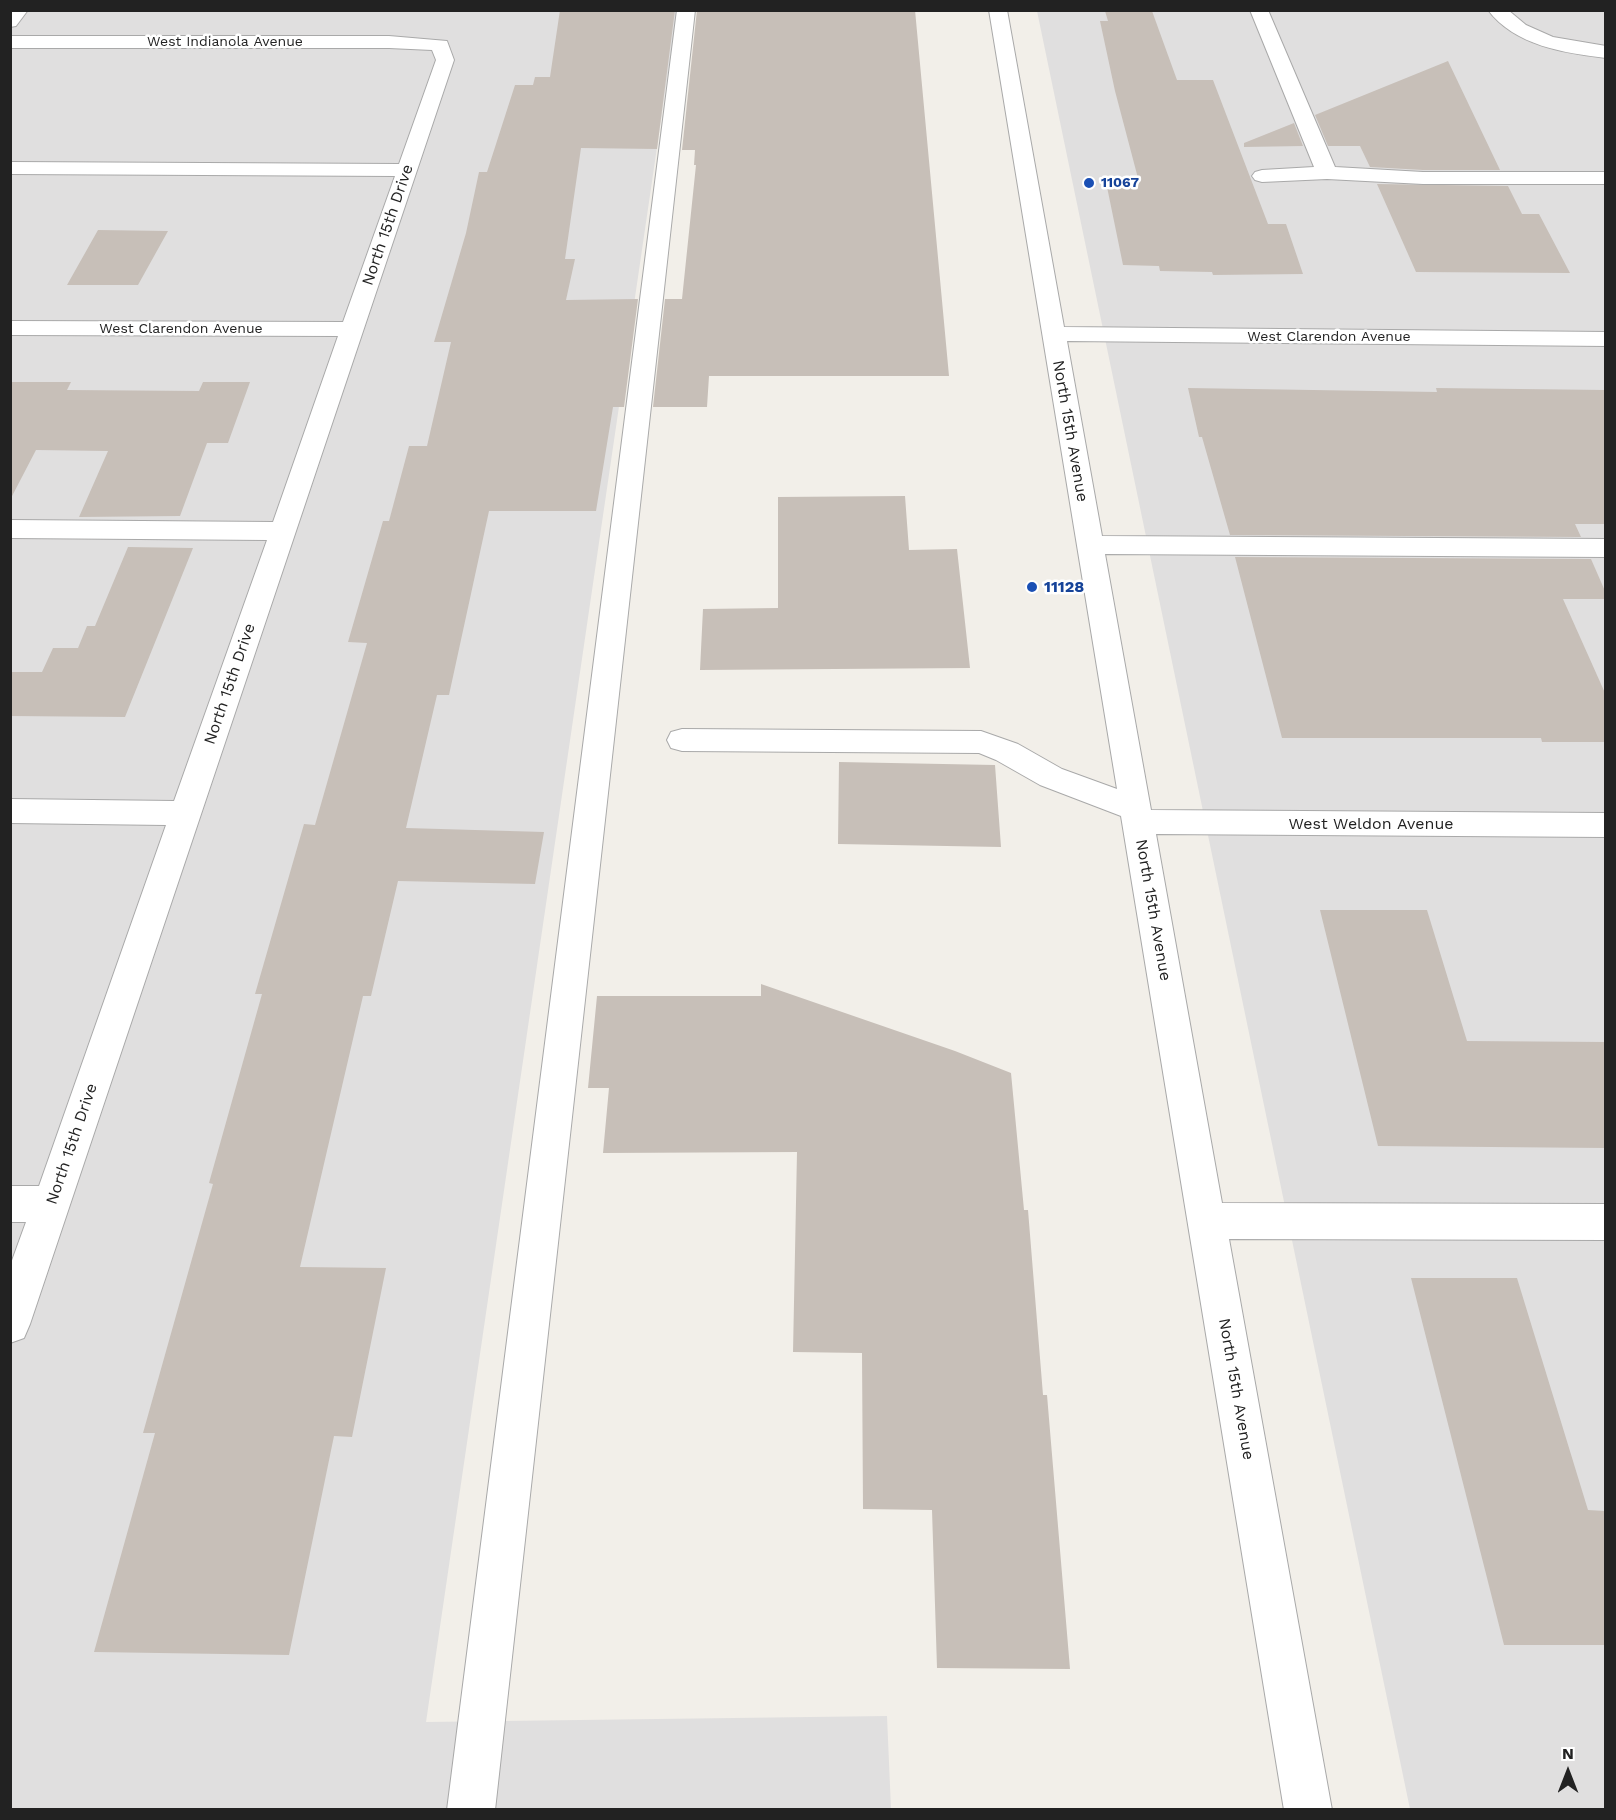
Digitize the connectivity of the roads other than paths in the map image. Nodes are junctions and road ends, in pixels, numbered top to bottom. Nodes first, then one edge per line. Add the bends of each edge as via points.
1 (19, 10) edge
2 (687, 10) edge
3 (998, 10) edge
4 (1259, 10) edge
5 (1497, 10) edge
6 (10, 22) edge
7 (10, 42) edge
8 (440, 45) joint
9 (1605, 52) edge
10 (10, 168) edge
11 (407, 170) junction
12 (1327, 173) junction
13 (1262, 176) dead end
14 (1605, 178) edge
15 (10, 328) edge
16 (352, 329) junction
17 (1052, 334) junction
18 (1605, 339) edge
19 (10, 529) edge
20 (283, 531) junction
21 (1090, 545) junction
22 (1605, 548) edge
23 (682, 740) dead end
24 (10, 811) edge
25 (186, 813) junction
26 (1136, 816) junction
27 (1605, 825) edge
28 (10, 1204) edge
29 (51, 1204) junction
30 (1207, 1221) junction
31 (1605, 1222) edge
32 (10, 1324) edge
33 (471, 1809) edge
34 (1308, 1809) edge

1 - 6 street
2 - 33 street
3 - 17 street, North 15th Avenue
4 - 12 street
5 - 9 street via 1512,26 1541,40
7 - 8 street, West Indianola Avenue
8 - 11 street, North 15th Drive via 445,60
10 - 11 street
11 - 16 street, North 15th Drive
12 - 13 street
12 - 14 street via 1423,178
15 - 16 street, West Clarendon Avenue
16 - 20 street, North 15th Drive
17 - 18 street, West Clarendon Avenue
17 - 21 street, North 15th Avenue
19 - 20 street
20 - 25 street, North 15th Drive
21 - 22 street
21 - 26 street, North 15th Avenue
23 - 26 street via 981,742
24 - 25 street
25 - 29 street, North 15th Drive
26 - 27 street, West Weldon Avenue
26 - 30 street, North 15th Avenue
28 - 29 street
29 - 32 street, North 15th Drive
30 - 31 street
30 - 34 street, North 15th Avenue

